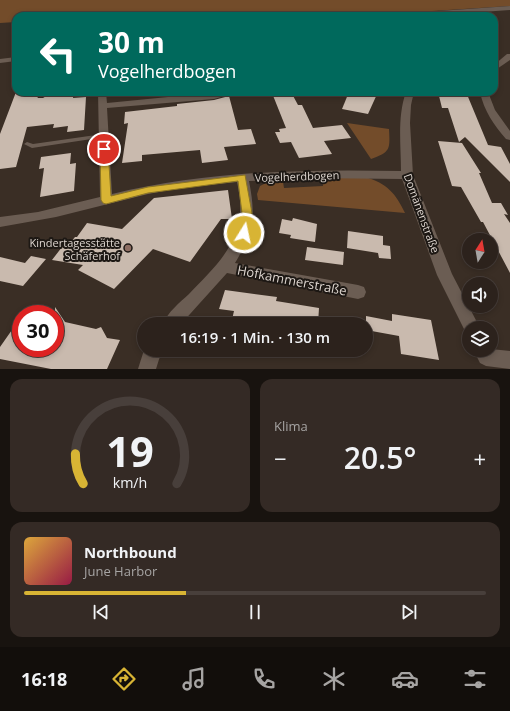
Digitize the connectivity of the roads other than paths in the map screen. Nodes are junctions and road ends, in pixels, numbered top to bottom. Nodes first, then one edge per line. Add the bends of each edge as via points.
1 (510, 8) edge
2 (470, 11) junction
3 (452, 12) edge
4 (467, 12) edge
5 (510, 56) edge
6 (12, 60) edge
7 (0, 61) edge
8 (498, 66) edge
9 (102, 96) edge
10 (214, 96) edge
11 (409, 96) edge
12 (485, 96) edge
13 (103, 106) junction
14 (103, 136) junction
15 (510, 137) edge
16 (27, 144) dead end
17 (407, 175) junction
18 (242, 177) junction
19 (106, 200) junction
20 (0, 222) edge
21 (225, 266) junction
22 (358, 292) dead end
23 (177, 317) edge
24 (468, 321) edge
25 (151, 357) edge
26 (487, 359) edge
27 (510, 360) edge
28 (147, 369) edge

1 - 2 street
2 - 3 street
2 - 4 street
5 - 8 street
6 - 7 street
9 - 13 street
10 - 13 street
11 - 17 street, Domänenstraße via 405,123
12 - 15 street via 489,110
13 - 14 street
14 - 16 lane via 32,146
14 - 19 street
17 - 18 street, Vogelherdbogen
17 - 24 street, Domänenstraße via 445,275
18 - 19 street, Vogelherdbogen via 148,190
18 - 21 street, Hofkammerstraße via 247,213 244,233
19 - 20 street, Vogelherdbogen via 51,214
21 - 22 street, Hofkammerstraße
21 - 23 street, Hofkammerstraße
25 - 28 street
26 - 27 street

